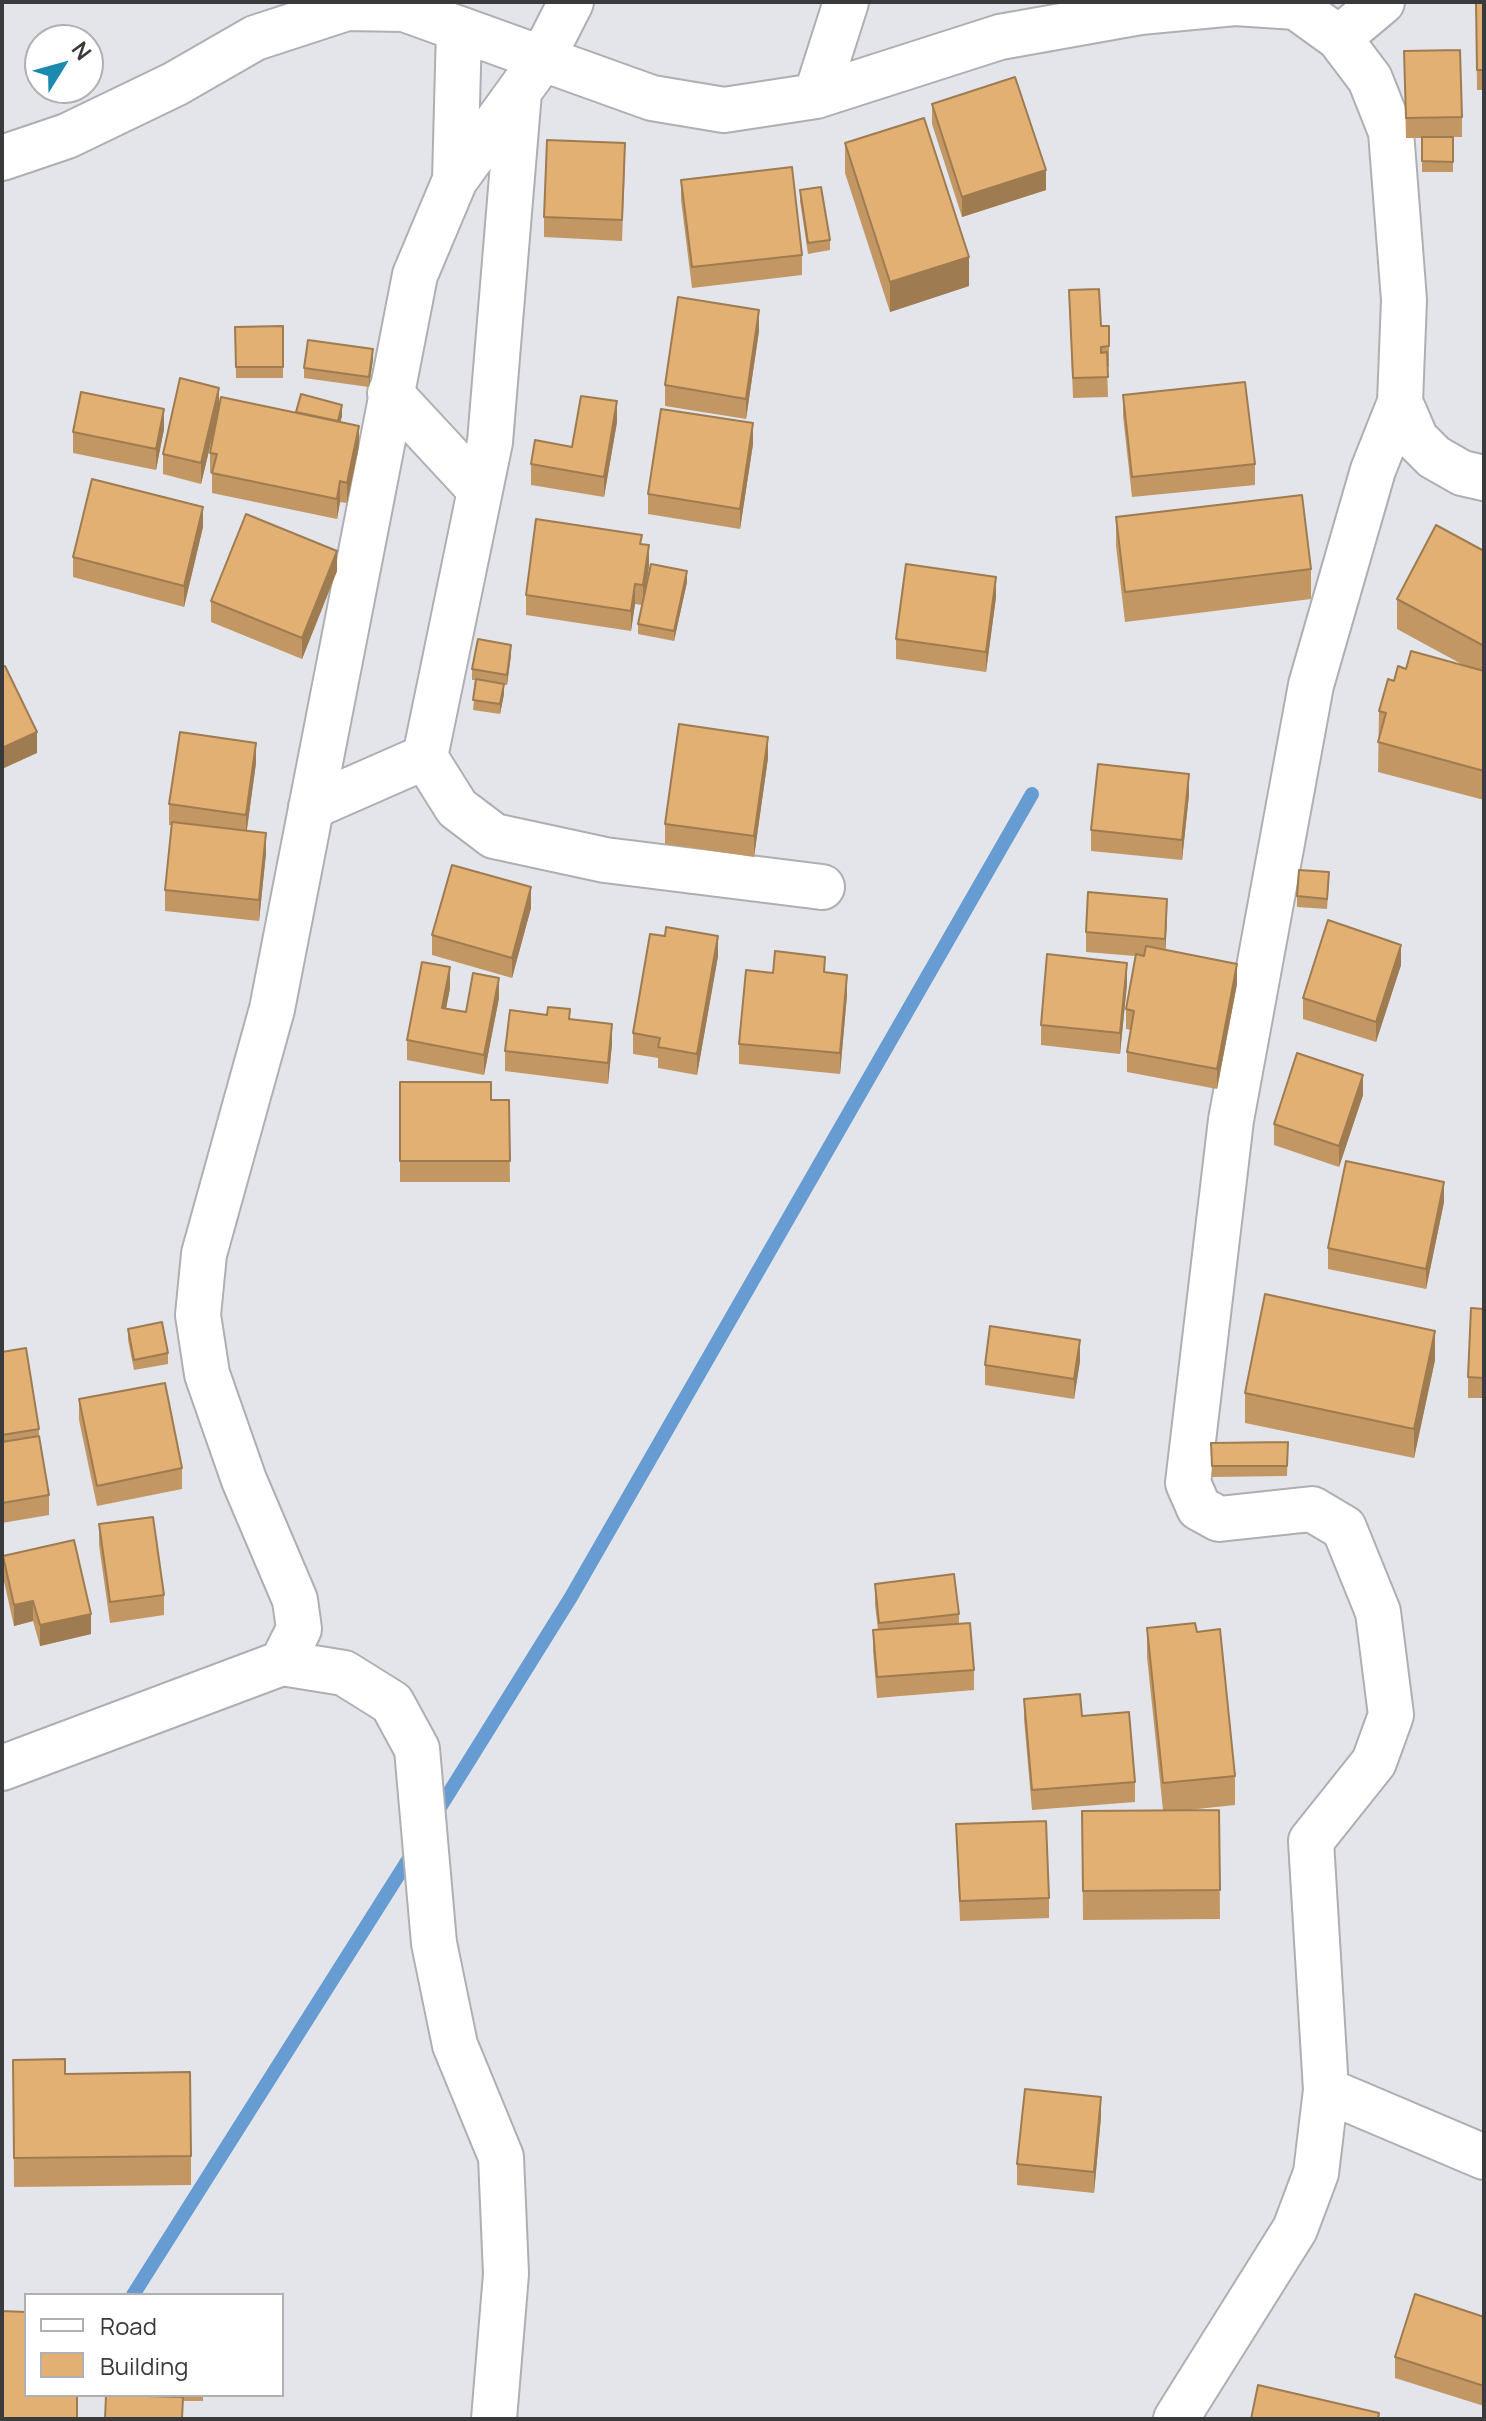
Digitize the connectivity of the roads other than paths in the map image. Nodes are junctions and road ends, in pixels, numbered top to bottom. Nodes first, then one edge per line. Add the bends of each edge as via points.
1 (571, 2) edge
2 (846, 2) edge
3 (1382, 2) edge
4 (406, 5) edge
5 (459, 30) junction
6 (1339, 38) junction
7 (530, 77) junction
8 (816, 96) junction
9 (2, 158) edge
10 (455, 180) junction
11 (390, 393) junction
12 (1400, 402) junction
13 (1484, 478) edge
14 (480, 490) junction
15 (425, 757) junction
16 (311, 807) junction
17 (822, 887) dead end
18 (282, 1663) junction
19 (2, 1768) edge
20 (1326, 2090) junction
21 (1484, 2157) edge
22 (494, 2419) edge
23 (1176, 2419) edge

1 - 7 street
2 - 8 street
3 - 6 street
4 - 5 street
4 - 9 street via 347,8 255,38 67,136
5 - 7 street
5 - 10 street
6 - 8 street via 1296,7 1235,3 1140,12 1000,37
6 - 12 street via 1370,79 1391,132 1404,300
7 - 8 street via 724,110
7 - 10 street
7 - 14 street
10 - 11 street via 415,275
11 - 14 street
11 - 16 street
12 - 13 street via 1416,439 1434,457
12 - 20 street via 1373,470 1311,685 1231,1120 1188,1483 1199,1508 1219,1519 1312,1509 1344,1528 1378,1612 1391,1715 1374,1762 1311,1841
14 - 15 street
15 - 16 street
15 - 17 street via 457,808 494,836 605,860
16 - 18 street via 272,1009 204,1254 198,1315 207,1374 295,1600 299,1629
18 - 19 street
18 - 22 street via 344,1673 392,1703 417,1749 434,1943 455,2045 501,2157 506,2274
20 - 21 street
20 - 23 street via 1316,2173 1295,2229

